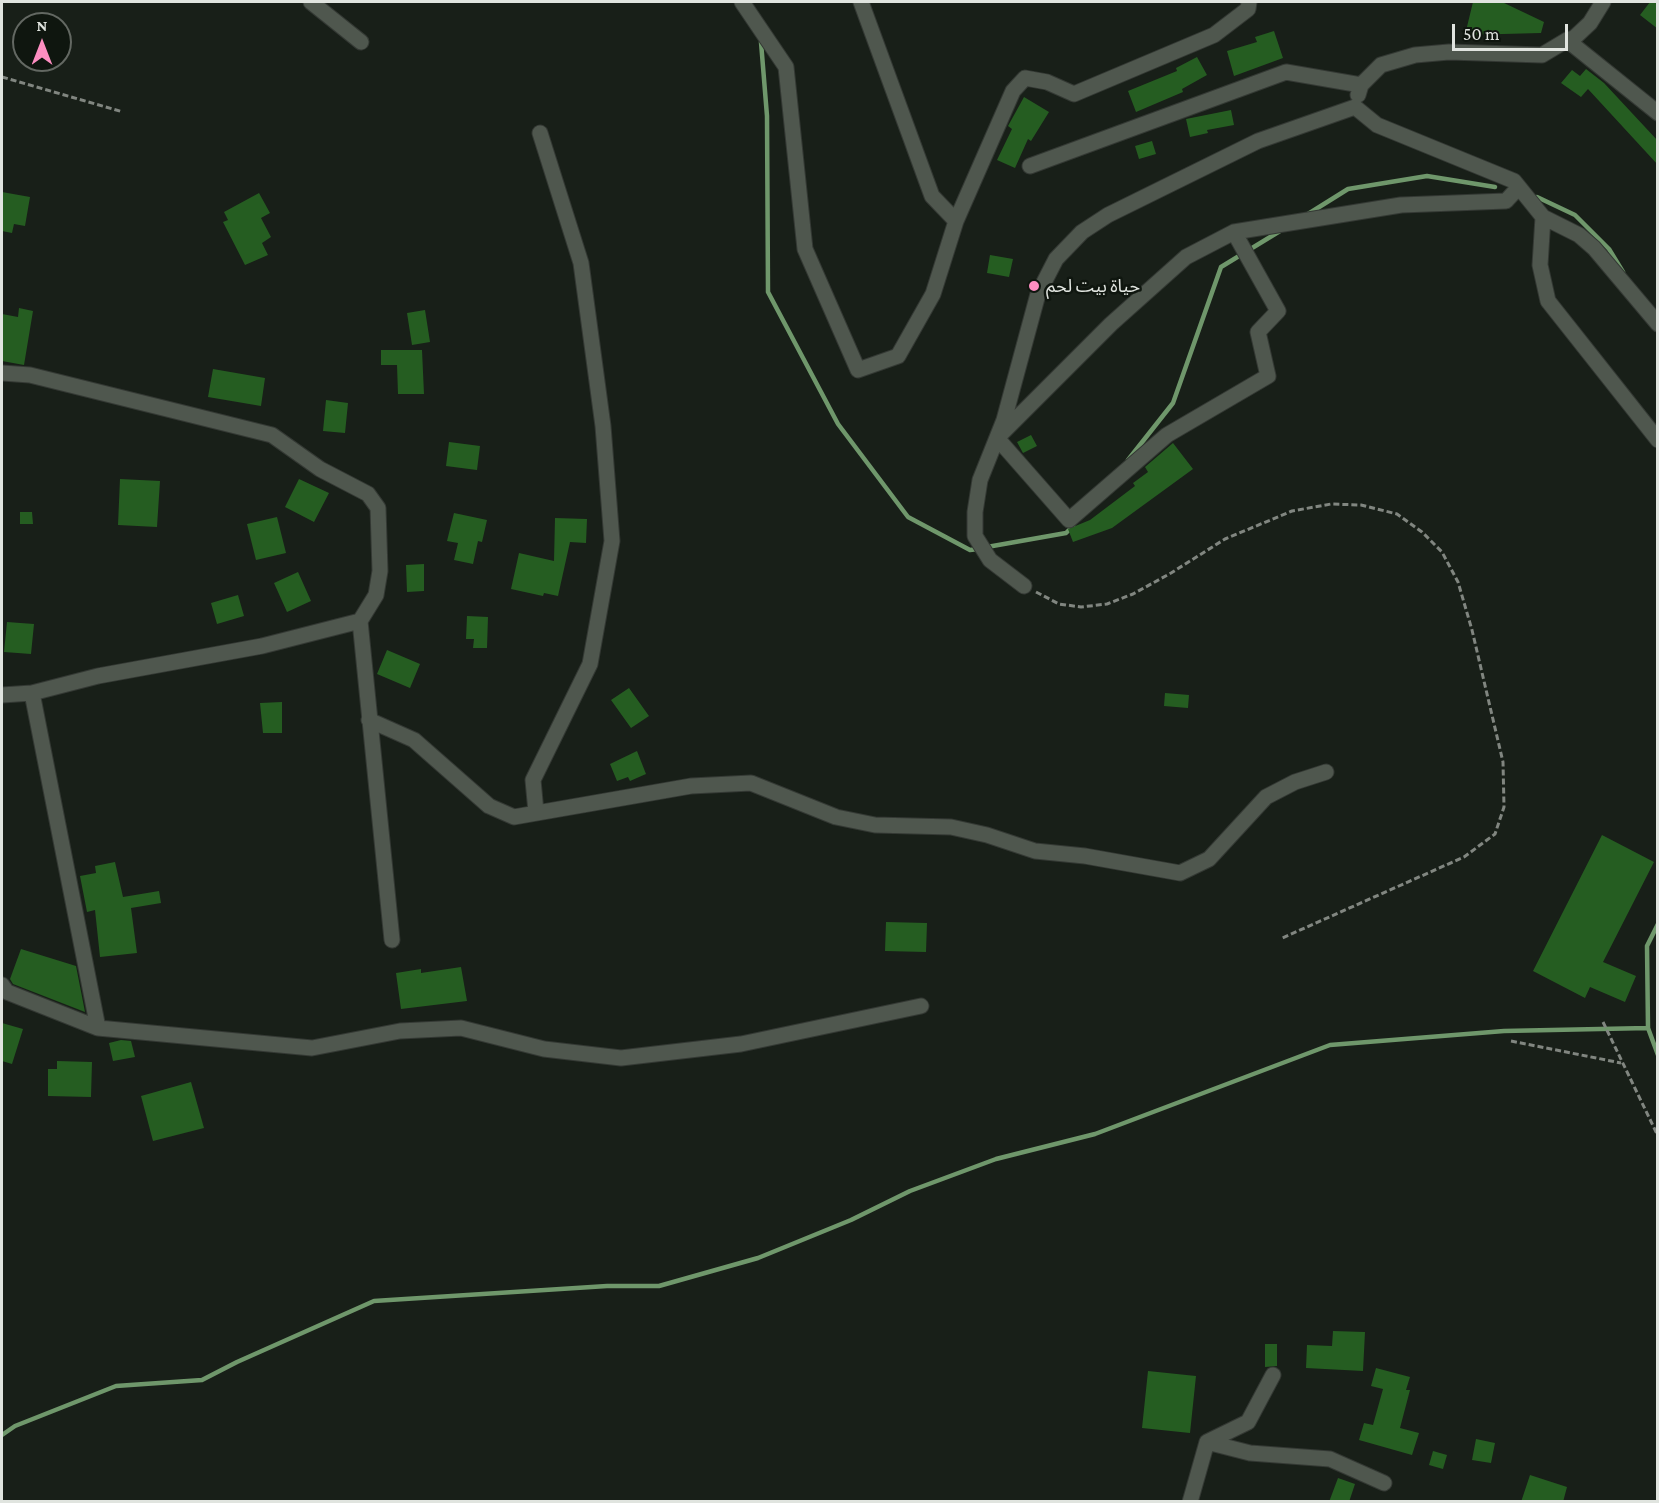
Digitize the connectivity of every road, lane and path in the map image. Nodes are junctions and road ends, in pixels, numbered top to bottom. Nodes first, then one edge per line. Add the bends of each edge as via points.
1 (312, 2) edge
2 (742, 2) edge
3 (861, 2) edge
4 (1249, 2) edge
5 (1603, 2) edge
6 (1567, 40) junction
7 (361, 42) dead end
8 (2, 77) edge
9 (1361, 86) junction
10 (1355, 107) junction
11 (123, 112) dead end
12 (1658, 113) edge
13 (540, 133) dead end
14 (1030, 166) dead end
15 (1518, 188) junction
16 (1543, 217) junction
17 (956, 222) junction
18 (1234, 232) junction
19 (1658, 324) edge
20 (2, 373) edge
21 (997, 438) junction
22 (1658, 440) edge
23 (1024, 586) joint
24 (360, 621) junction
25 (33, 693) junction
26 (2, 695) edge
27 (369, 720) junction
28 (1326, 772) dead end
29 (536, 812) junction
30 (1280, 939) dead end
31 (392, 940) dead end
32 (2, 985) edge
33 (921, 1006) dead end
34 (1603, 1022) dead end
35 (98, 1028) junction
36 (1511, 1041) dead end
37 (1621, 1063) junction
38 (1658, 1136) edge
39 (1273, 1375) dead end
40 (1207, 1442) junction
41 (1384, 1482) dead end
42 (1190, 1502) edge

1 - 7 street
2 - 17 street via 786,67 805,249 858,370 898,356 933,294
3 - 17 street via 932,196
4 - 17 street via 1248,9 1214,35 1074,94 1047,82 1025,78 1012,91
5 - 6 street via 1590,23
6 - 9 street via 1542,55 1415,55 1381,65
6 - 12 street
8 - 11 path
9 - 10 street
9 - 14 street via 1286,72
10 - 15 street via 1377,125 1514,181
10 - 21 street via 1258,141 1108,215 1082,232 1056,259 1038,294
13 - 29 street via 580,263 603,426 612,541 590,664 533,780
15 - 16 street
15 - 18 street via 1506,201 1401,205
16 - 19 street via 1579,234
16 - 22 street via 1540,265 1548,301
18 - 21 street via 1186,257 1111,324
18 - 21 street via 1278,311 1258,332 1268,376 1167,435 1069,520
20 - 24 street via 30,375 272,435 320,469 368,494 378,508 380,571 376,595
21 - 23 street via 980,480 975,536 990,560
23 - 30 path via 1059,604 1107,604 1143,589 1225,539 1292,511 1331,504 1361,505 1397,514 1442,552 1458,582 1472,630 1503,762 1504,807 1495,834 1464,857
24 - 25 street via 262,646 98,676
24 - 27 street
25 - 26 street
25 - 35 street
27 - 29 street via 414,740 489,806 514,817
27 - 31 street
28 - 29 street via 1294,782 1266,797 1209,859 1180,873 1035,851 951,827 875,825 836,817 751,783 691,786
32 - 35 street via 7,993
33 - 35 street via 741,1044 621,1058 544,1049 461,1028 400,1031 312,1048
34 - 37 path
36 - 37 path
37 - 38 path
39 - 40 street via 1248,1422
40 - 41 street via 1250,1453 1330,1459
40 - 42 street

